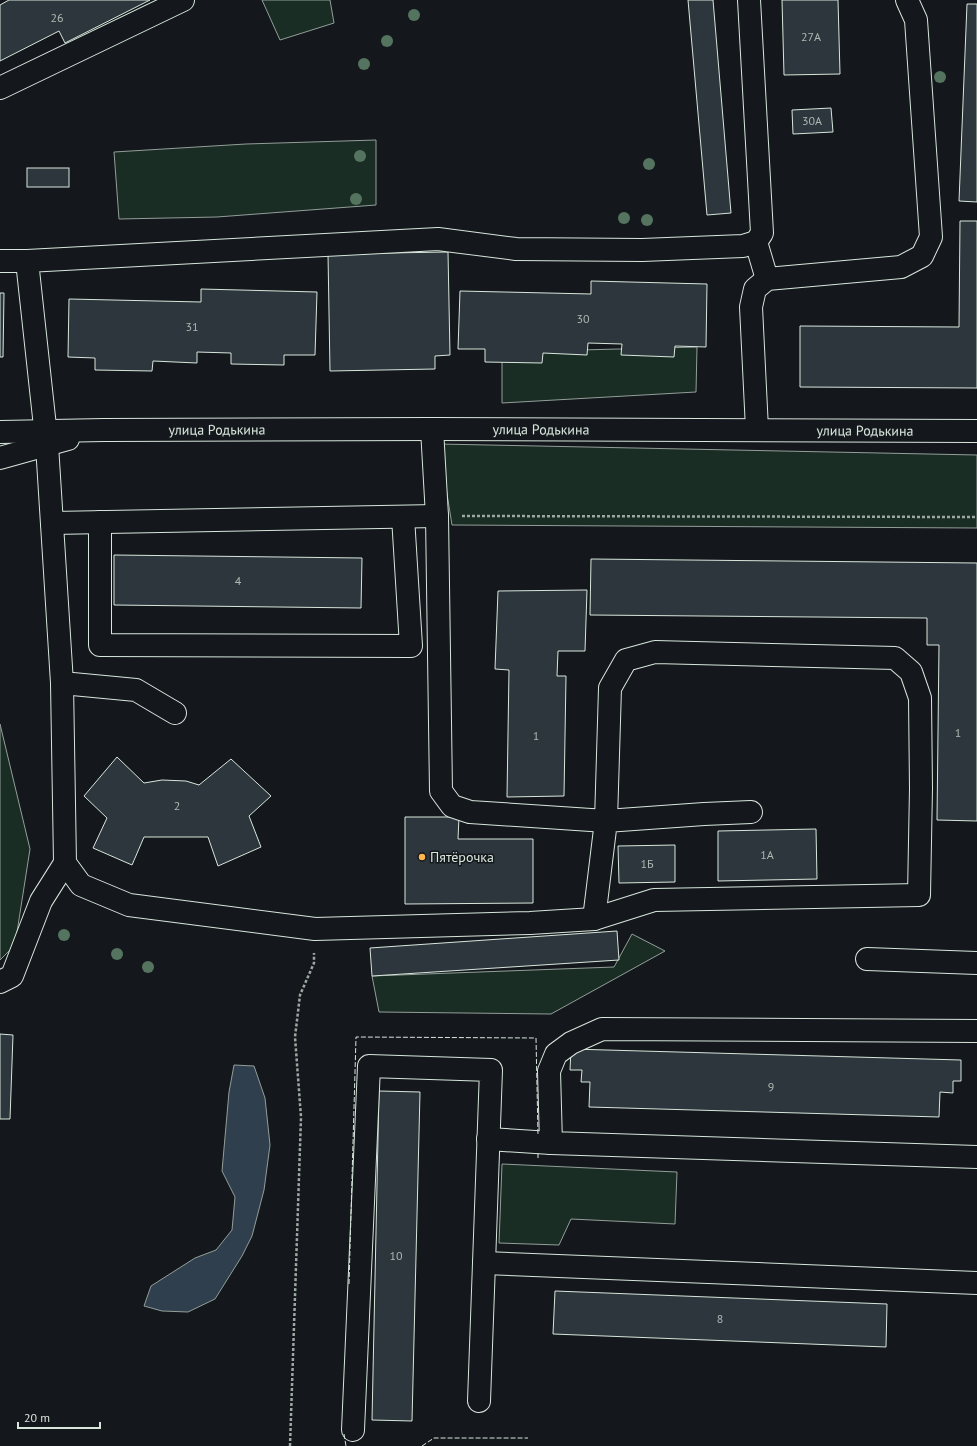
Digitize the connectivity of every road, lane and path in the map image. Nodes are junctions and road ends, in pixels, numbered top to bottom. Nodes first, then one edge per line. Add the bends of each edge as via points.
1 (183, 0) edge
2 (749, 0) edge
3 (907, 0) edge
4 (0, 88) edge
5 (756, 242) junction
6 (0, 261) edge
7 (28, 261) junction
8 (767, 279) junction
9 (432, 429) junction
10 (757, 430) junction
11 (977, 431) edge
12 (0, 432) edge
13 (46, 438) junction
14 (0, 458) edge
15 (437, 516) junction
16 (403, 517) junction
17 (977, 517) edge
18 (100, 522) junction
19 (52, 523) junction
20 (62, 683) junction
21 (175, 713) dead end
22 (751, 812) dead end
23 (606, 821) junction
24 (65, 863) junction
25 (594, 919) junction
26 (315, 929) junction
27 (867, 958) dead end
28 (977, 963) edge
29 (0, 982) edge
30 (977, 1031) edge
31 (488, 1139) junction
32 (551, 1143) junction
33 (977, 1157) edge
34 (484, 1263) junction
35 (977, 1283) edge
36 (479, 1401) dead end
37 (353, 1430) dead end
38 (290, 1446) edge

1 - 4 main road
2 - 5 main road via 762,233
3 - 8 main road via 916,20 931,237 922,256 901,267
5 - 7 main road via 743,246 642,250 547,250 516,249 438,239
5 - 8 main road
6 - 7 main road
7 - 13 main road
8 - 10 main road via 755,288 751,307
9 - 10 main road, улица Родькина
9 - 13 main road, улица Родькина via 104,430
9 - 15 main road
10 - 11 main road, улица Родькина
12 - 13 main road
13 - 14 main road
13 - 19 main road
15 - 16 main road
15 - 17 path
15 - 23 main road via 441,791 452,806 470,812
16 - 18 main road
16 - 18 main road via 412,646 100,645
18 - 19 main road
19 - 20 main road
20 - 21 main road via 136,690
20 - 24 main road
22 - 23 main road
23 - 25 main road
23 - 25 main road via 610,688 626,660 655,652 895,658 911,672 920,698 919,895 654,900
24 - 26 main road via 81,885 129,905
24 - 29 main road via 41,901 12,976
25 - 26 main road
26 - 38 path via 314,963 300,995 295,1037 301,1117
27 - 28 main road
30 - 32 main road via 602,1030 571,1043 556,1054 549,1071
31 - 32 main road
31 - 34 main road
31 - 37 main road via 491,1070 369,1066
32 - 33 main road
34 - 35 main road
34 - 36 main road

